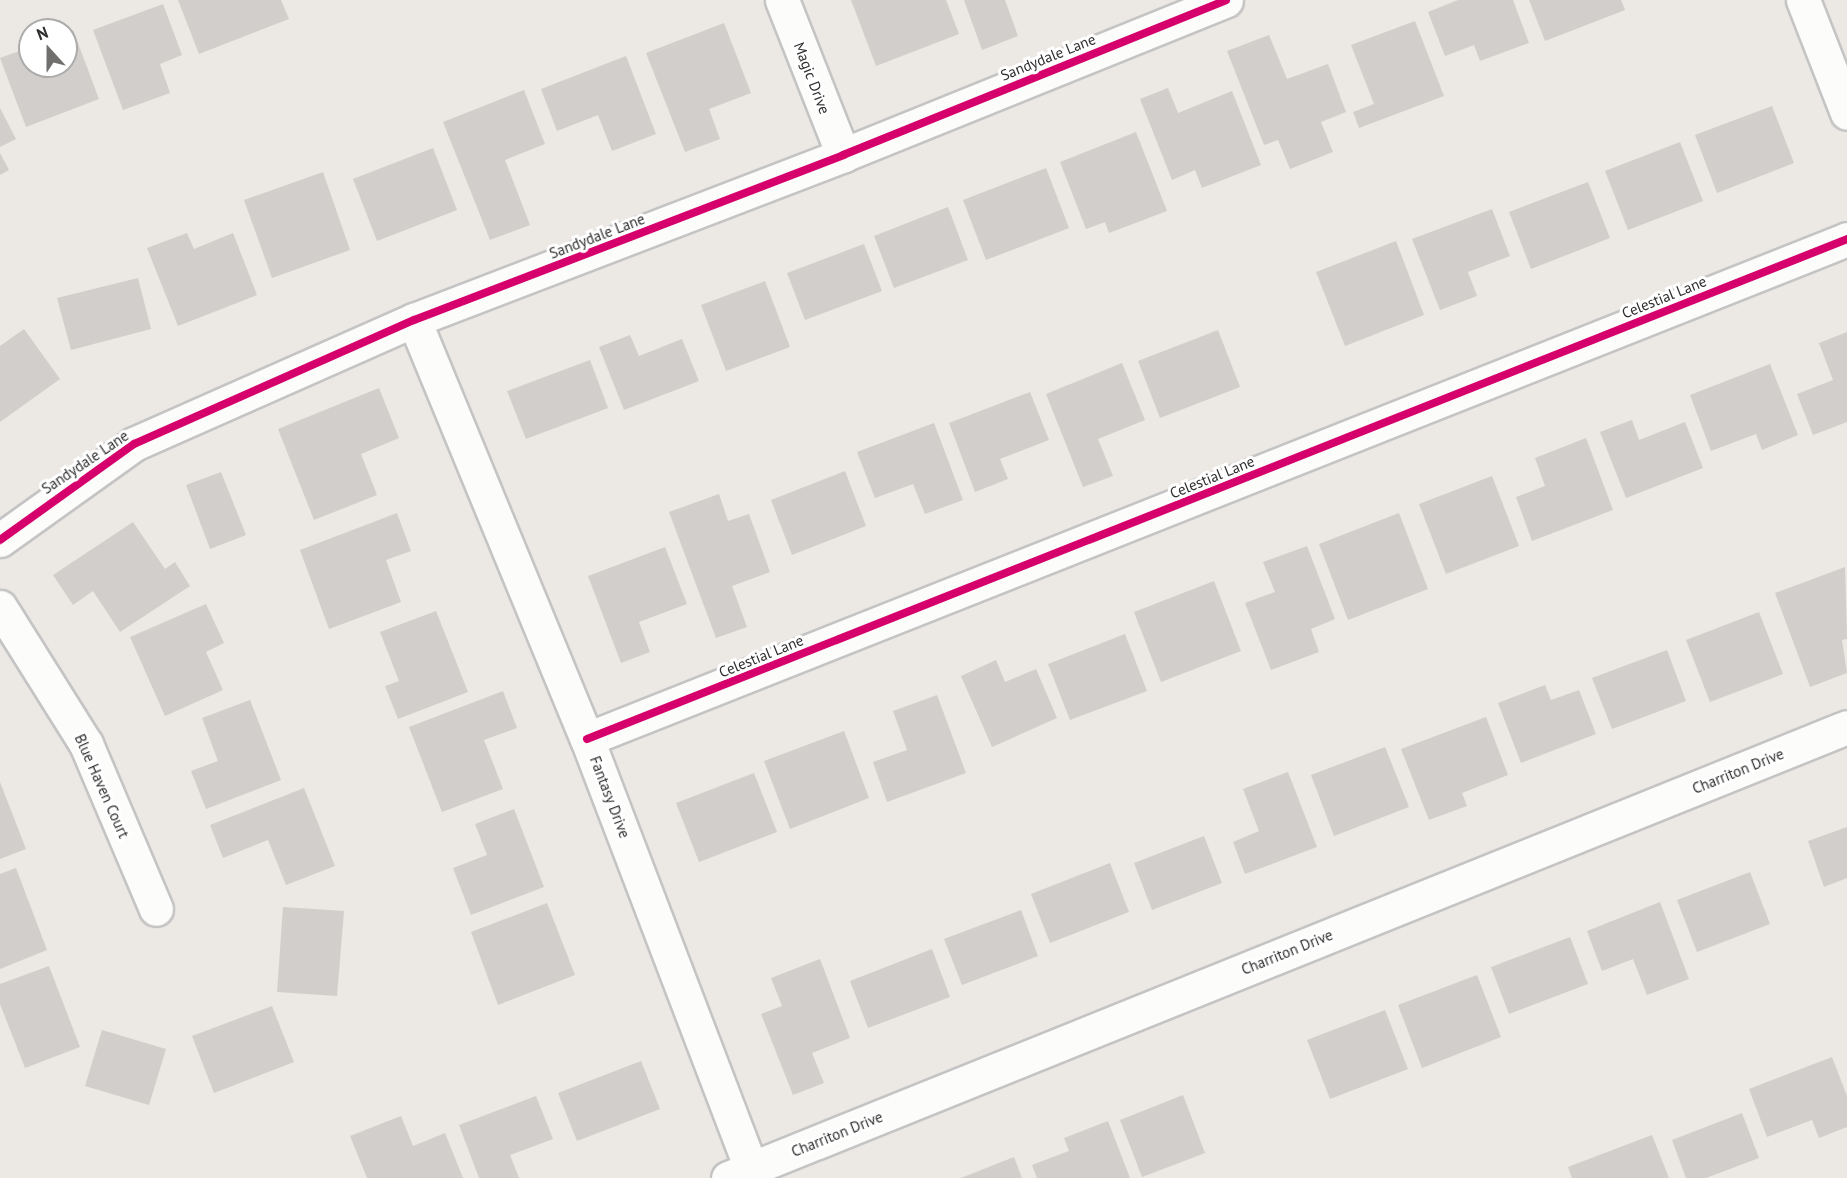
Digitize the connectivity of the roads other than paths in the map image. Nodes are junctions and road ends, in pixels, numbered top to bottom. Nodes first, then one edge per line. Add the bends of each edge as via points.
1 (782, 0) edge
2 (1226, 0) edge
3 (1803, 0) edge
4 (1847, 113) edge
5 (843, 155) junction
6 (1847, 239) edge
7 (414, 320) junction
8 (0, 540) edge
9 (0, 607) edge
10 (1847, 727) edge
11 (587, 739) junction
12 (156, 909) dead end
13 (745, 1175) edge

1 - 5 street, Magic Drive
2 - 5 street, Sandydale Lane
3 - 4 street
5 - 7 street, Sandydale Lane
6 - 11 street, Celestial Lane
7 - 8 street, Sandydale Lane via 134,444
7 - 11 street, Fantasy Drive
9 - 12 street, Blue Haven Court via 87,744
10 - 13 street, Charriton Drive
11 - 13 street, Fantasy Drive

